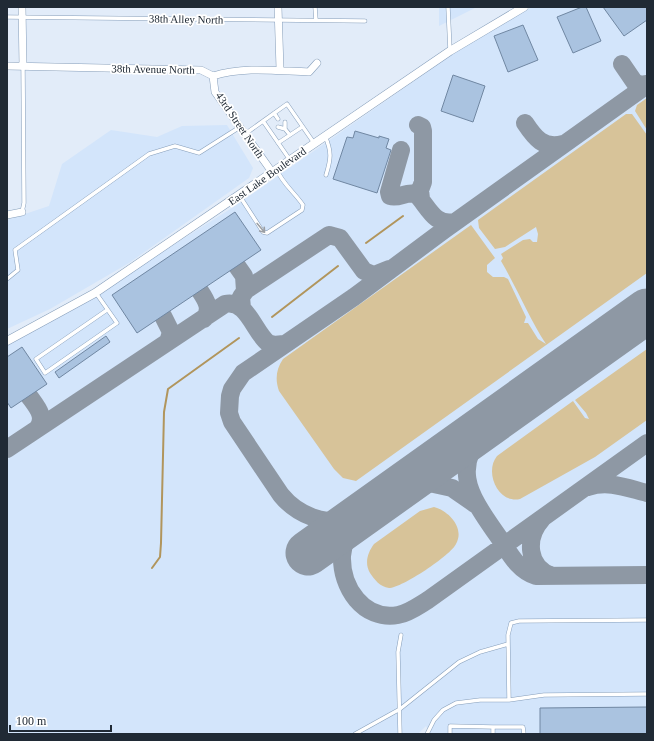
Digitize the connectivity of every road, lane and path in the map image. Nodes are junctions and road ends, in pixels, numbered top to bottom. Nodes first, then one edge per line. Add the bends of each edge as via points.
1 (22, 7) edge
2 (278, 7) edge
3 (315, 7) edge
4 (448, 7) edge
5 (524, 7) edge
6 (7, 16) edge
7 (22, 17) junction
8 (279, 20) junction
9 (316, 20) junction
10 (365, 21) dead end
11 (450, 51) junction
12 (317, 64) dead end
13 (7, 66) edge
14 (23, 66) junction
15 (280, 69) junction
16 (213, 76) junction
17 (263, 121) junction
18 (302, 127) junction
19 (240, 128) junction
20 (285, 129) junction
21 (245, 134) junction
22 (290, 135) junction
23 (325, 136) junction
24 (278, 143) junction
25 (314, 144) junction
26 (290, 160) junction
27 (274, 171) junction
28 (326, 175) dead end
29 (239, 195) junction
30 (22, 212) joint
31 (7, 215) edge
32 (7, 279) edge
33 (95, 292) junction
34 (107, 310) junction
35 (7, 340) edge
36 (647, 620) edge
37 (401, 635) dead end
38 (508, 644) junction
39 (647, 694) edge
40 (509, 700) junction
41 (400, 709) junction
42 (493, 727) junction
43 (355, 734) edge
44 (400, 734) edge
45 (427, 734) edge
46 (450, 734) edge
47 (493, 734) edge
48 (524, 734) edge

1 - 7 street
2 - 8 street
3 - 9 lane
4 - 11 lane
5 - 11 street, East Lake Boulevard
6 - 7 lane, 38th Alley North
7 - 8 lane, 38th Alley North
7 - 14 street
8 - 9 lane, 38th Alley North
8 - 15 street
9 - 10 lane, 38th Alley North
11 - 23 street, East Lake Boulevard
12 - 15 street via 309,72
13 - 14 street, 38th Avenue North
14 - 16 street, 38th Avenue North via 201,70
14 - 30 lane
15 - 16 street via 229,70
16 - 19 street, 43rd Street North via 216,92
17 - 18 lane via 277,117 287,104
17 - 21 lane
17 - 24 lane
18 - 22 lane
18 - 25 lane
19 - 21 street, 43rd Street North
19 - 32 lane via 199,153 175,146 149,154 15,250 18,270
20 - 20 lane via 282,125
20 - 22 lane
21 - 27 street, 43rd Street North
22 - 24 lane
23 - 25 street, East Lake Boulevard
23 - 28 lane via 331,148
24 - 26 lane
25 - 26 street, East Lake Boulevard
26 - 27 street, East Lake Boulevard
27 - 29 street, East Lake Boulevard
29 -> 27 lane via 263,232 267,233 302,210 303,205 294,192
29 - 33 street, East Lake Boulevard
30 - 31 street
33 - 34 lane
33 - 35 street, East Lake Boulevard
34 - 34 lane via 117,323 45,373 36,359
36 - 38 lane via 518,621 509,627
37 - 41 lane via 398,652
38 - 40 lane
38 - 41 lane via 480,652 459,662
39 - 40 lane via 544,695
40 - 45 lane via 456,703 443,710
41 - 43 lane
41 - 44 lane
42 - 46 lane via 450,726
42 - 47 lane
42 - 48 lane via 524,727

